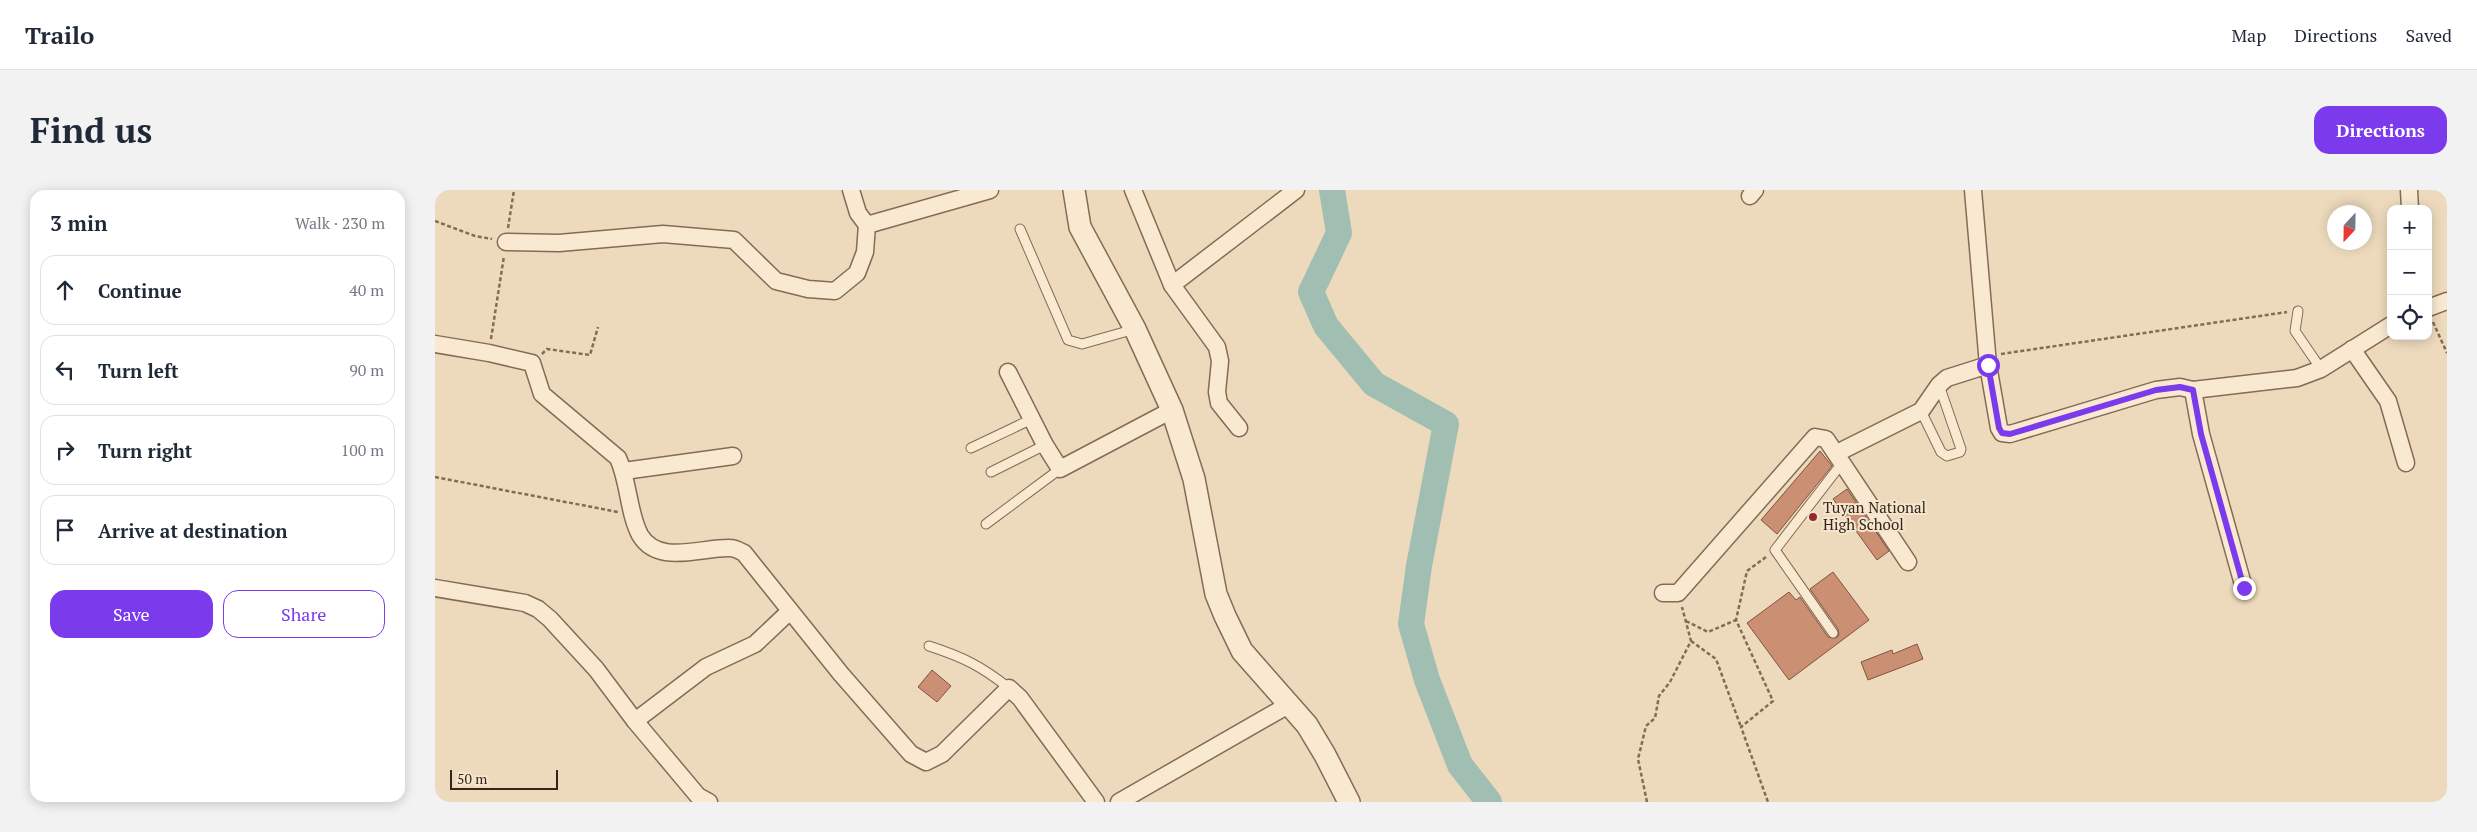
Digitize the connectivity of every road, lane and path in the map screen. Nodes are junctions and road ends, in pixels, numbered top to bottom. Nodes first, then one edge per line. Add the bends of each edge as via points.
1 (514, 190) edge
2 (851, 190) edge
3 (990, 190) edge
4 (1074, 190) edge
5 (1133, 190) edge
6 (1296, 190) edge
7 (1973, 190) edge
8 (2409, 190) edge
9 (2410, 205) edge
10 (435, 221) edge
11 (867, 224) junction
12 (1020, 229) dead end
13 (506, 242) junction
14 (1172, 285) junction
15 (2447, 301) edge
16 (2298, 311) joint
17 (2432, 313) edge
18 (2432, 319) edge
19 (598, 327) dead end
20 (2387, 327) edge
21 (1135, 329) junction
22 (435, 344) edge
23 (2352, 349) junction
24 (2447, 352) edge
25 (489, 353) junction
26 (1987, 360) junction
27 (532, 363) junction
28 (2321, 369) junction
29 (1008, 372) dead end
30 (1939, 385) junction
31 (2193, 390) junction
32 (1172, 410) junction
33 (1921, 411) junction
34 (1032, 419) junction
35 (1239, 428) dead end
36 (1045, 445) junction
37 (971, 448) dead end
38 (733, 456) dead end
39 (1839, 458) junction
40 (2406, 463) dead end
41 (1060, 468) junction
42 (624, 471) junction
43 (991, 472) dead end
44 (435, 477) edge
45 (634, 516) junction
46 (986, 524) dead end
47 (1775, 550) junction
48 (1908, 562) dead end
49 (435, 588) edge
50 (2244, 588) dead end
51 (1671, 593) joint
52 (789, 611) junction
53 (1736, 620) junction
54 (1685, 621) junction
55 (1833, 634) dead end
56 (1691, 641) junction
57 (929, 646) dead end
58 (1009, 688) junction
59 (1291, 704) junction
60 (635, 721) junction
61 (1741, 728) junction
62 (709, 802) edge
63 (1096, 802) edge
64 (1119, 802) edge
65 (1349, 802) edge
66 (1647, 802) edge
67 (1768, 802) edge

1 - 13 path
2 - 11 street via 858,214
3 - 11 street
4 - 21 street via 1080,227
5 - 14 street
6 - 14 street
7 - 26 street
8 - 9 street
10 - 13 path via 475,236
11 - 13 street via 865,252 857,273 835,291 807,289 776,281 734,240 663,234 559,243
12 - 21 lane via 1068,340 1082,344
13 - 25 path
14 - 35 street via 1217,347 1219,403
15 - 17 street
16 - 26 path
16 - 28 lane via 2295,331
18 - 24 path
19 - 27 path via 590,355 547,349
20 - 23 street
21 - 32 street
22 - 25 street
23 - 28 street
23 - 40 street via 2388,401
25 - 27 street
26 - 30 street via 1947,378
26 - 31 street via 2002,433 2010,434 2156,390 2180,387
27 - 42 street via 542,394 618,458
28 - 31 street via 2297,378
29 - 34 street
30 - 33 street
30 - 33 lane via 1960,452 1947,456 1941,452
31 - 50 street via 2204,444
32 - 41 street
32 - 59 street via 1194,479 1216,594 1241,651
33 - 39 street
34 - 36 street
34 - 37 lane
36 - 41 street
36 - 43 lane
38 - 42 street
39 - 47 lane
39 - 48 street
39 - 51 street via 1826,439 1815,437
41 - 46 lane
42 - 45 street
44 - 45 path
45 - 52 street via 640,535 649,545 661,550 670,553 731,548 744,553
47 - 53 path via 1747,571
47 - 55 lane
49 - 60 street via 525,603 538,609 596,669
51 - 54 path
52 - 58 street via 911,754 927,762 942,754
52 - 60 street via 755,644 706,666
53 - 54 path via 1708,632
53 - 61 path via 1773,701
54 - 56 path
56 - 61 path via 1716,659
56 - 66 path via 1659,696 1655,718 1646,726 1638,759
57 - 58 lane via 960,656 985,669
58 - 63 street via 1021,698
59 - 64 street
59 - 65 street via 1325,755
60 - 62 street via 698,796
61 - 67 path

